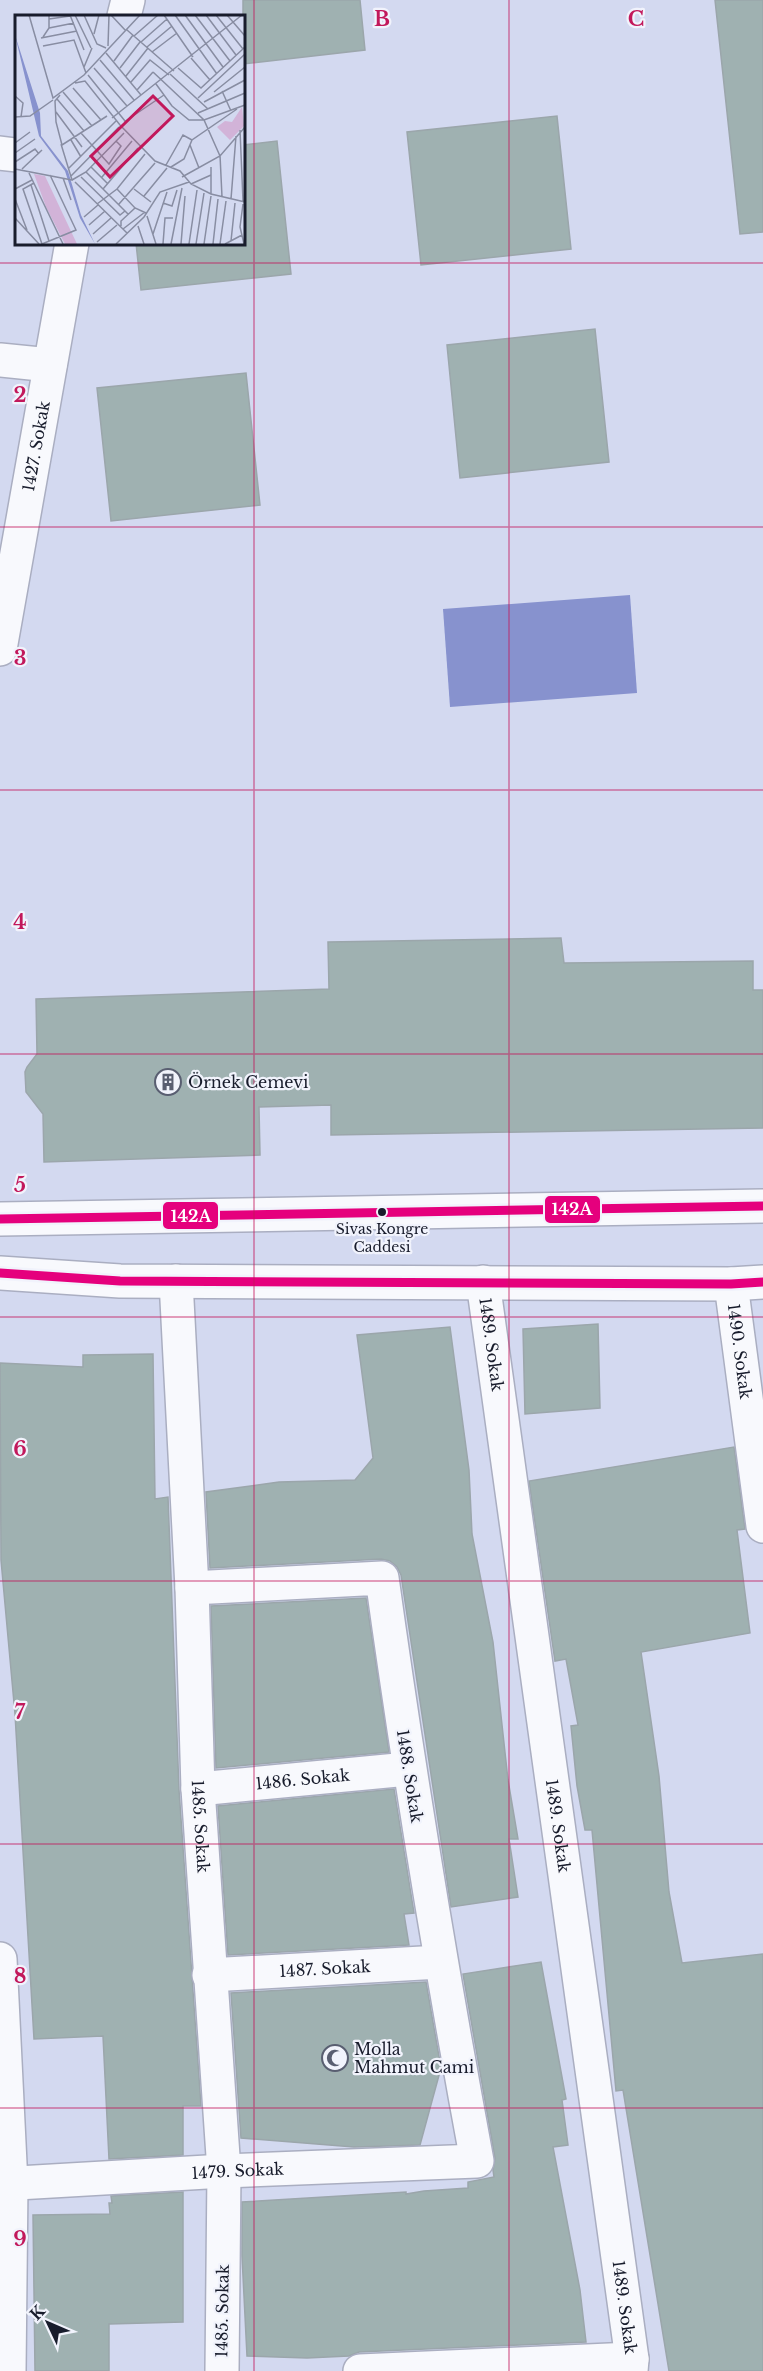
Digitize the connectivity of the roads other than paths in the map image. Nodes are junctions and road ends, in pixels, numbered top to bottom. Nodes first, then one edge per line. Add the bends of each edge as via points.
1 (128, 0) edge
2 (124, 15) edge
3 (0, 153) edge
4 (15, 155) edge
5 (72, 244) edge
6 (0, 360) edge
7 (50, 365) junction
8 (6, 581) edge
9 (0, 649) edge
10 (763, 1206) edge
11 (0, 1219) edge
12 (0, 1273) edge
13 (176, 1281) junction
14 (483, 1282) junction
15 (747, 1283) edge
16 (763, 1526) edge
17 (192, 1588) junction
18 (408, 1769) junction
19 (198, 1789) junction
20 (0, 1959) edge
21 (440, 1962) junction
22 (209, 1975) junction
23 (477, 2161) joint
24 (224, 2171) junction
25 (5, 2184) edge
26 (632, 2365) edge
27 (9, 2371) edge
28 (222, 2371) edge
29 (360, 2371) edge

1 - 2 street
3 - 4 street
5 - 7 street, 1427. Sokak
6 - 7 street
7 - 8 street, 1427. Sokak
8 - 9 street, 1427. Sokak
10 - 11 street
12 - 13 street
13 - 14 street
13 - 17 street, 1485. Sokak
14 - 15 street
14 - 26 street, 1489. Sokak
15 - 16 street, 1490. Sokak
17 - 18 street, 1488. Sokak via 382,1578
17 - 19 street, 1485. Sokak
18 - 19 street, 1486. Sokak
18 - 21 street, 1488. Sokak
19 - 22 street, 1485. Sokak
20 - 25 street
21 - 22 street, 1487. Sokak
21 - 23 street, 1488. Sokak
22 - 24 street, 1485. Sokak
23 - 24 street, 1479. Sokak
24 - 25 street, 1479. Sokak
24 - 28 street, 1485. Sokak
25 - 27 street
26 - 29 street

